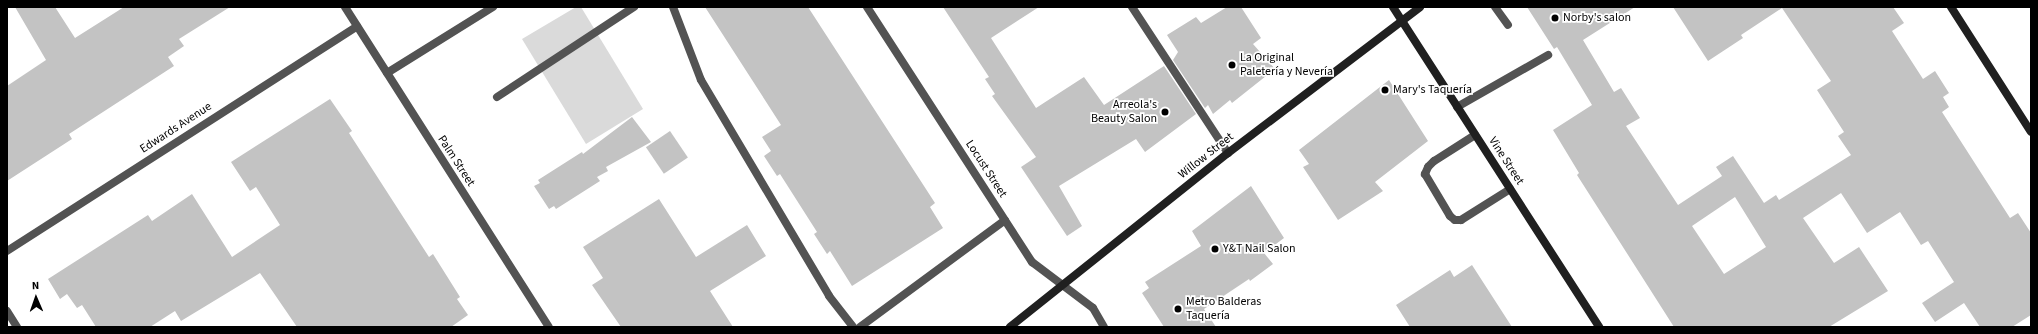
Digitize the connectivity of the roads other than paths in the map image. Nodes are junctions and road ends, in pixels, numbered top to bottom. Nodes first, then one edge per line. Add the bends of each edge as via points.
1 (345, 7) edge
2 (493, 7) edge
3 (634, 7) edge
4 (673, 7) edge
5 (867, 7) edge
6 (1132, 7) edge
7 (1393, 7) edge
8 (1420, 7) edge
9 (1495, 7) edge
10 (1951, 7) edge
11 (1402, 21) junction
12 (1508, 25) dead end
13 (357, 26) junction
14 (1548, 55) dead end
15 (387, 73) junction
16 (497, 97) dead end
17 (1457, 107) junction
18 (2031, 132) edge
19 (1475, 135) junction
20 (1228, 153) junction
21 (1510, 189) junction
22 (1005, 220) junction
23 (7, 251) edge
24 (1062, 286) junction
25 (7, 311) edge
26 (17, 327) edge
27 (549, 327) edge
28 (853, 327) edge
29 (860, 327) edge
30 (1010, 327) edge
31 (1104, 327) edge
32 (1599, 327) edge

1 - 13 street, Palm Street
2 - 15 street
3 - 16 street
4 - 28 street via 701,80 829,296
5 - 22 street, Locust Street
6 - 20 street
7 - 11 main road, Vine Street
8 - 11 main road, Willow Street
9 - 12 street
10 - 18 main road
11 - 17 main road, Vine Street
11 - 20 main road, Willow Street
13 - 15 street, Palm Street
13 - 23 street, Edwards Avenue
14 - 17 street
15 - 27 street, Palm Street
17 - 19 main road, Vine Street
19 - 21 main road, Vine Street
19 - 21 street via 1434,161 1425,174 1450,216 1455,220 1461,220
20 - 24 main road, Willow Street
21 - 32 main road, Vine Street
22 - 24 street, Locust Street via 1032,262
22 - 29 street
24 - 30 main road, Willow Street
24 - 31 street, Locust Street via 1093,308
25 - 26 street

